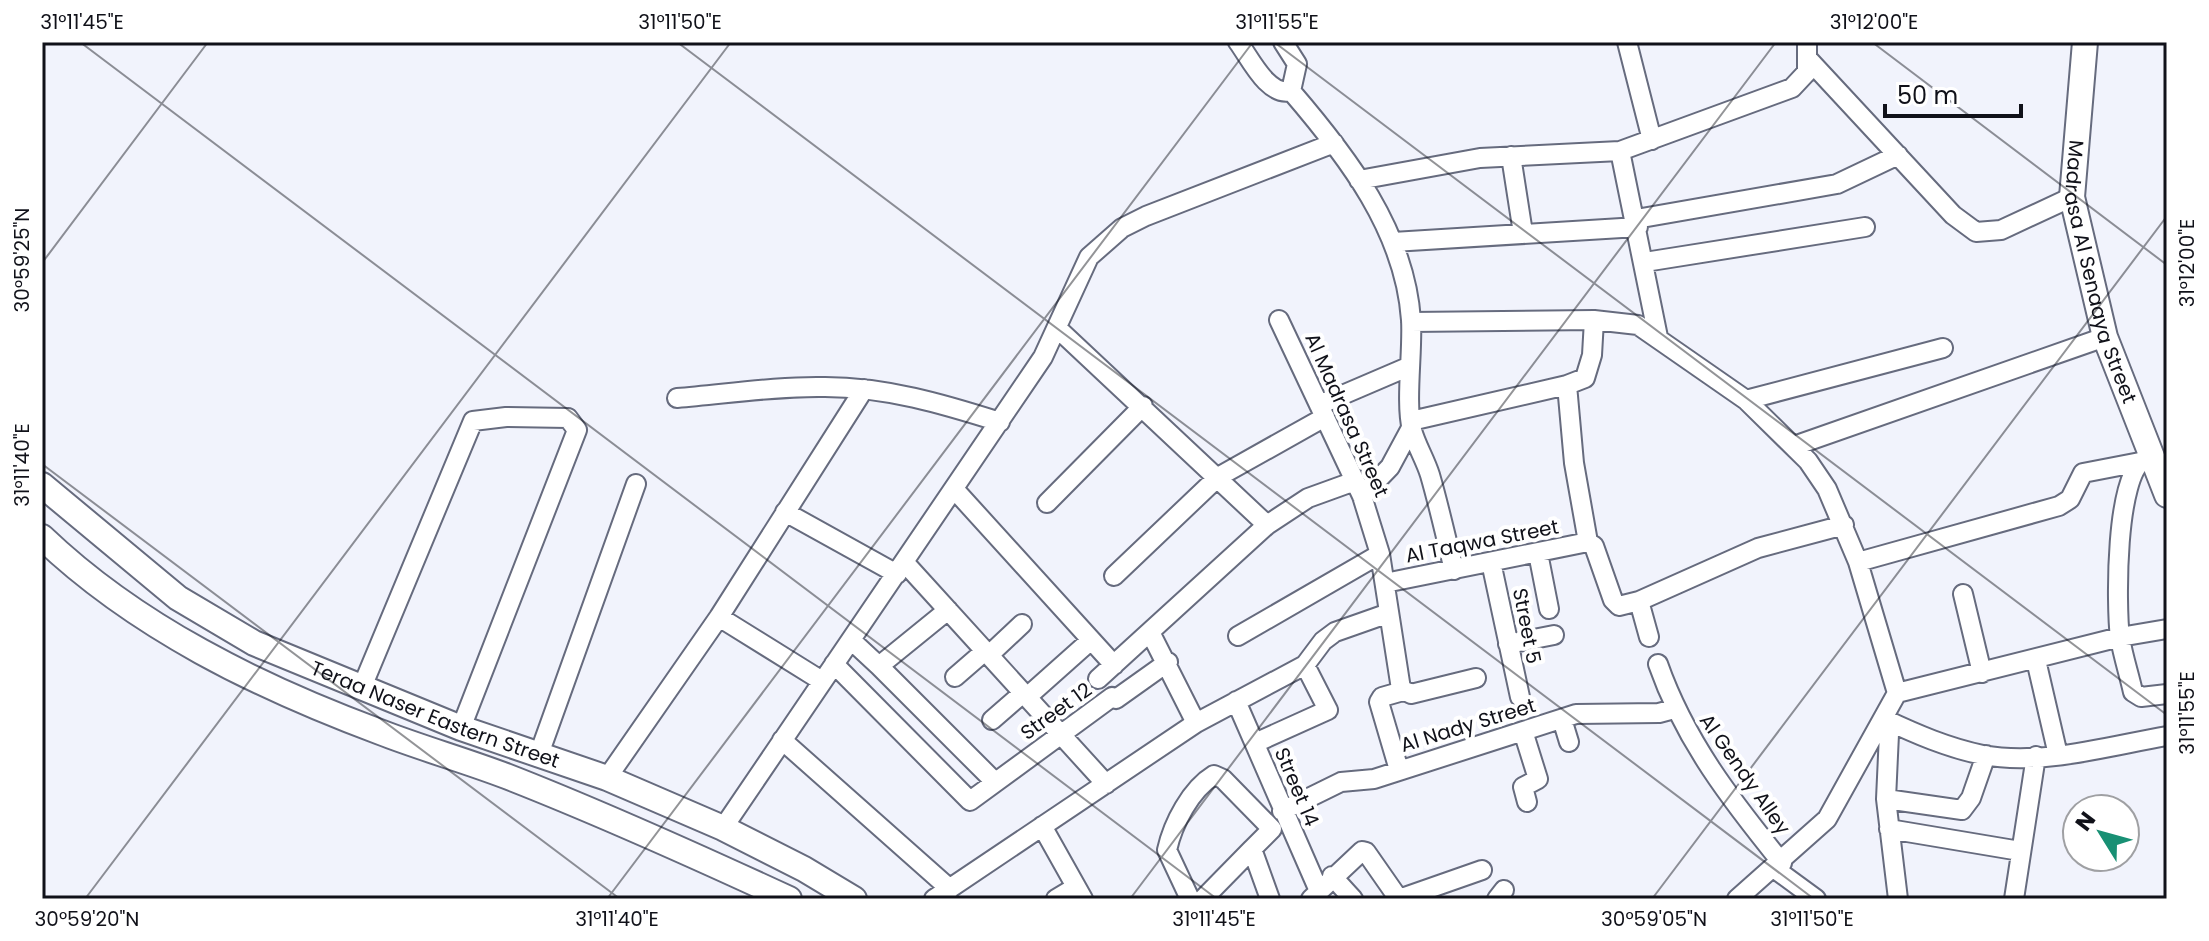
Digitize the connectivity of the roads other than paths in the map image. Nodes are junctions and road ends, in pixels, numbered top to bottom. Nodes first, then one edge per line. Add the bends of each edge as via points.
1 (1238, 42) edge
2 (1283, 42) edge
3 (1627, 42) edge
4 (2085, 42) edge
5 (1809, 51) edge
6 (1291, 91) junction
7 (1652, 140) junction
8 (1334, 143) junction
9 (1620, 151) junction
10 (1898, 155) junction
11 (1511, 156) junction
12 (1359, 180) junction
13 (2072, 197) junction
14 (1637, 223) junction
15 (1865, 227) dead end
16 (1523, 233) junction
17 (1393, 242) junction
18 (1645, 262) junction
19 (1279, 320) dead end
20 (1594, 320) junction
21 (1411, 322) junction
22 (1057, 328) junction
23 (1658, 337) junction
24 (2105, 337) junction
25 (1943, 348) dead end
26 (1410, 366) junction
27 (1567, 385) junction
28 (864, 389) junction
29 (677, 398) dead end
30 (1746, 400) junction
31 (1143, 406) junction
32 (1322, 411) junction
33 (1000, 422) junction
34 (1411, 424) junction
35 (1794, 446) junction
36 (2145, 460) junction
37 (1218, 477) junction
38 (636, 484) dead end
39 (42, 485) edge
40 (1358, 488) junction
41 (955, 490) junction
42 (2167, 495) edge
43 (1047, 503) dead end
44 (785, 512) junction
45 (1267, 525) junction
46 (1844, 525) junction
47 (42, 537) edge
48 (1588, 542) junction
49 (1538, 553) junction
50 (1380, 554) junction
51 (1491, 562) junction
52 (1858, 562) junction
53 (901, 568) junction
54 (1454, 570) junction
55 (1114, 576) dead end
56 (1385, 583) junction
57 (1963, 594) dead end
58 (1639, 601) junction
59 (1549, 609) dead end
60 (948, 610) junction
61 (1389, 613) junction
62 (719, 617) junction
63 (1022, 624) dead end
64 (2167, 629) edge
65 (1150, 632) junction
66 (1554, 635) dead end
67 (1238, 636) dead end
68 (1649, 637) dead end
69 (2120, 637) junction
70 (851, 640) junction
71 (1091, 640) junction
72 (1508, 644) junction
73 (987, 653) junction
74 (2036, 660) junction
75 (1168, 662) junction
76 (834, 664) junction
77 (1658, 664) dead end
78 (1114, 665) junction
79 (1305, 665) junction
80 (879, 666) junction
81 (1982, 673) junction
82 (955, 677) dead end
83 (1476, 678) dead end
84 (1098, 679) dead end
85 (822, 681) junction
86 (362, 687) junction
87 (1403, 691) junction
88 (1897, 693) junction
89 (2167, 694) edge
90 (1025, 695) junction
91 (1520, 697) dead end
92 (1236, 701) junction
93 (1674, 709) junction
94 (1562, 719) junction
95 (1884, 719) junction
96 (992, 720) dead end
97 (1196, 723) junction
98 (461, 728) junction
99 (1523, 731) junction
100 (1061, 734) junction
101 (2167, 736) edge
102 (782, 740) junction
103 (1569, 742) dead end
104 (1255, 743) junction
105 (1986, 755) junction
106 (2058, 755) junction
107 (2036, 756) junction
108 (538, 757) junction
109 (1399, 770) junction
110 (607, 778) junction
111 (995, 782) junction
112 (1106, 784) junction
113 (1886, 799) junction
114 (1527, 802) dead end
115 (1282, 811) junction
116 (1042, 826) junction
117 (723, 828) junction
118 (1889, 829) junction
119 (1252, 849) junction
120 (2020, 851) junction
121 (1778, 866) junction
122 (1482, 870) dead end
123 (1332, 876) junction
124 (1079, 893) edge
125 (942, 894) edge
126 (1315, 895) edge
127 (789, 899) edge
128 (854, 899) edge
129 (1056, 899) edge
130 (1190, 899) edge
131 (1203, 899) edge
132 (1270, 899) edge
133 (1353, 899) edge
134 (1737, 899) edge
135 (1816, 899) edge
136 (1898, 899) edge
137 (2014, 899) edge

1 - 6 street via 1272,87
2 - 6 street via 1297,64
3 - 7 street
4 - 13 street, Madrasa Al Senaaya Street
5 - 7 street via 1807,72 1792,88
5 - 10 street
6 - 8 street
7 - 9 street
8 - 12 street
8 - 22 street via 1122,228 1089,257
9 - 11 street
9 - 14 street
10 - 13 street via 1953,215 1976,232 2001,230
10 - 14 street via 1837,184
11 - 12 street
11 - 16 street
12 - 17 street
13 - 24 street, Madrasa Al Senaaya Street
14 - 16 street
14 - 18 street
15 - 18 street
16 - 17 street
17 - 21 street
18 - 23 street
19 - 32 street, Al Madrasa Street
20 - 21 street
20 - 23 street via 1638,325
20 - 27 street via 1585,378
21 - 26 street
22 - 31 street
22 - 33 street
23 - 30 street
24 - 35 street
24 - 36 street, Madrasa Al Senaaya Street
25 - 30 street
26 - 32 street
26 - 34 street
27 - 34 street
27 - 48 street
28 - 29 street via 824,386
28 - 33 street via 907,395
28 - 44 street
30 - 35 street
31 - 37 street
31 - 43 street
32 - 37 street
32 - 40 street, Al Madrasa Street
33 - 41 street
34 - 40 street via 1390,467
34 - 54 street
35 - 46 street via 1827,489
36 - 42 street, Madrasa Al Senaaya Street
36 - 52 street via 2083,473 2070,499 2059,506
36 - 69 street via 2125,490 2122,507
37 - 45 street
37 - 55 street
38 - 108 street
39 - 86 street, Teraa Naser Eastern Street via 213,621
40 - 45 street via 1308,498
40 - 50 street, Al Madrasa Street
41 - 53 street
41 - 71 street
44 - 53 street
44 - 62 street
45 - 65 street
46 - 52 street
46 - 58 street via 1758,548
47 - 127 street, Teraa Naser Eastern Street via 102,588 228,666 378,732 506,777
48 - 49 street, Al Taqwa Street
48 - 58 street via 1614,603
49 - 51 street, Al Taqwa Street
49 - 59 street
50 - 56 street, Al Madrasa Street
50 - 67 street
51 - 54 street, Al Taqwa Street
51 - 72 street, Street 5
52 - 88 street
53 - 60 street
53 - 70 street
54 - 56 street, Al Taqwa Street
56 - 61 street, Al Madrasa Street
57 - 81 street
58 - 68 street
60 - 73 street
60 - 80 street
61 - 79 street via 1335,632
61 - 87 street, Al Madrasa Street
62 - 85 street
62 - 110 street
63 - 73 street
64 - 69 street
65 - 75 street
65 - 78 street
66 - 72 street
69 - 74 street
69 - 89 street via 2133,692 2141,697
70 - 76 street
70 - 80 street
71 - 78 street
71 - 90 street
72 - 91 street, Street 5
73 - 82 street
73 - 90 street
74 - 81 street
74 - 106 street
75 - 97 street
75 - 100 street, Street 12
76 - 85 street
76 - 111 street, Street 12 via 970,801
77 - 93 street, Al Gendy Alley
78 - 84 street
79 - 92 street
79 - 104 street via 1328,710
80 - 111 street
81 - 88 street
83 - 87 street via 1411,694
85 - 102 street
86 - 98 street, Teraa Naser Eastern Street
86 - 98 street via 473,421 568,418 577,430
87 - 109 street via 1379,702
88 - 95 street
90 - 96 street
90 - 100 street
92 - 97 street
92 - 104 street, Street 14
93 - 94 street, Al Nady Street via 1587,712
93 - 121 street, Al Gendy Alley via 1697,752
94 - 99 street, Al Nady Street
94 - 103 street
95 - 105 street
95 - 113 street via 1889,734
95 - 121 street via 1832,812
97 - 112 street
98 - 108 street, Teraa Naser Eastern Street
99 - 109 street, Al Nady Street
99 - 114 street via 1538,779 1523,787
100 - 111 street, Street 12
100 - 112 street
101 - 106 street
102 - 117 street
102 - 125 street
104 - 115 street, Street 14
105 - 107 street
105 - 113 street via 1962,810
106 - 107 street
107 - 120 street
108 - 110 street, Teraa Naser Eastern Street
109 - 115 street, Al Nady Street via 1341,782
110 - 117 street, Teraa Naser Eastern Street
112 - 116 street
113 - 118 street
115 - 126 street, Street 14
116 - 124 street
116 - 125 street
117 - 128 street, Teraa Naser Eastern Street
118 - 120 street
118 - 136 street
119 - 130 street via 1272,829 1223,779 1211,777 1181,815 1167,850
119 - 131 street
119 - 132 street
120 - 137 street
121 - 134 street
121 - 135 street, Al Gendy Alley
122 - 123 street via 1402,898 1366,852 1357,852
123 - 126 street
123 - 133 street
124 - 129 street

